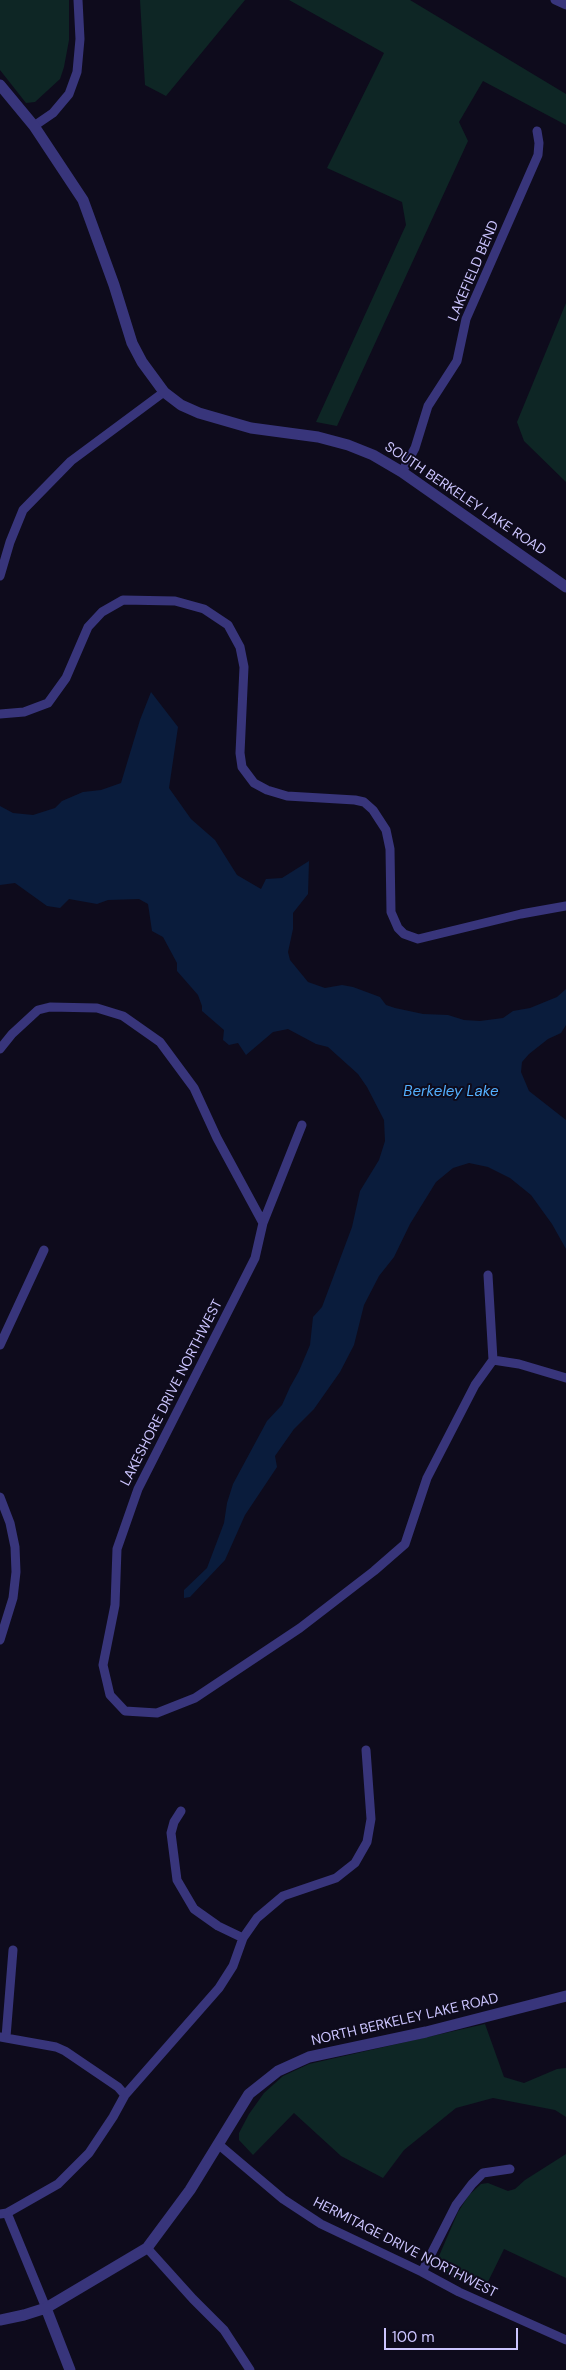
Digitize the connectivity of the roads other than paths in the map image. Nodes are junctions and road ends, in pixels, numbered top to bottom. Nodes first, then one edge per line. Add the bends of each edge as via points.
1 (78, 0) edge
2 (555, 0) edge
3 (566, 5) edge
4 (0, 85) edge
5 (34, 126) junction
6 (538, 131) dead end
7 (164, 392) junction
8 (402, 472) junction
9 (0, 576) edge
10 (566, 587) edge
11 (0, 714) edge
12 (566, 906) edge
13 (0, 1049) edge
14 (302, 1125) dead end
15 (263, 1223) junction
16 (44, 1250) dead end
17 (488, 1275) dead end
18 (0, 1345) edge
19 (493, 1360) junction
20 (566, 1378) edge
21 (0, 1497) edge
22 (0, 1640) edge
23 (366, 1750) dead end
24 (181, 1810) dead end
25 (243, 1938) junction
26 (13, 1950) dead end
27 (566, 1996) edge
28 (3, 2037) edge
29 (125, 2094) junction
30 (218, 2144) junction
31 (510, 2169) dead end
32 (3, 2214) edge
33 (147, 2248) junction
34 (422, 2272) junction
35 (46, 2308) junction
36 (0, 2320) edge
37 (566, 2340) edge
38 (70, 2370) edge
39 (250, 2370) edge

1 - 5 street via 80,39 77,72 68,94 53,113
2 - 3 street
4 - 5 street, SOUTH BERKELEY LAKE ROAD
5 - 7 street, SOUTH BERKELEY LAKE ROAD via 82,200 132,343
6 - 8 street, LAKEFIELD BEND via 538,155 466,319 457,361 428,406 415,448
7 - 8 street, SOUTH BERKELEY LAKE ROAD via 199,413 252,428 297,433 348,445
7 - 9 street via 71,461 23,510
8 - 10 street, SOUTH BERKELEY LAKE ROAD
11 - 12 street via 24,712 48,703 66,678 88,627 102,612 123,600 175,601 204,609 228,625 240,647 244,667 242,767 254,783 267,790 287,796 355,800 364,802 373,810 386,830 390,848 391,912 404,934 418,939
13 - 15 street via 38,1010 50,1007 97,1008 124,1016 160,1042 194,1088
14 - 15 street, LAKESHORE DRIVE NORTHWEST
15 - 19 street, LAKESHORE DRIVE NORTHWEST via 255,1258 138,1488 118,1549 115,1605 103,1665 110,1695 125,1711 157,1713 196,1698 300,1628 405,1544 427,1478 475,1385
16 - 18 street
17 - 19 street
19 - 20 street
21 - 22 street via 10,1522 16,1572 13,1598
23 - 25 street via 371,1819 367,1842 356,1863 336,1878 283,1896 257,1918
24 - 25 street via 171,1833 181,1889 194,1909 205,1918
25 - 29 street via 233,1966 213,1995
26 - 28 street
27 - 30 street, NORTH BERKELEY LAKE ROAD via 426,2032 309,2057 278,2071 249,2094
28 - 29 street via 65,2051
29 - 32 street via 99,2139 72,2172 58,2184
30 - 33 street, NORTH BERKELEY LAKE ROAD via 179,2206
30 - 34 street, HERMITAGE DRIVE NORTHWEST via 283,2199 321,2224
31 - 34 street via 483,2173 472,2184 456,2205
32 - 35 street
33 - 35 street, NORTH BERKELEY LAKE ROAD
33 - 39 street via 224,2330
34 - 37 street, HERMITAGE DRIVE NORTHWEST
35 - 36 street, NORTH BERKELEY LAKE ROAD
35 - 38 street

